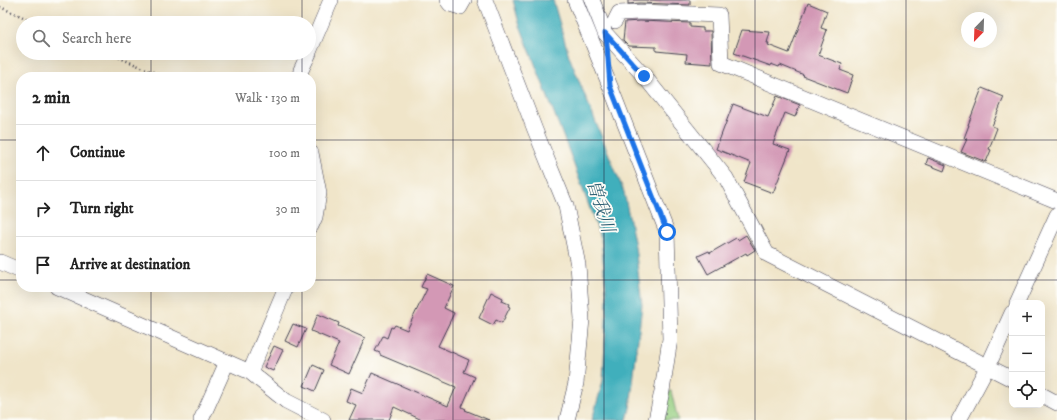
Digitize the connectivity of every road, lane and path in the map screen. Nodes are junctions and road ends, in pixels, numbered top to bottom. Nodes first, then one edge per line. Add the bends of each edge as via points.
1 (331, 0) edge
2 (447, 0) edge
3 (464, 0) edge
4 (485, 0) edge
5 (575, 0) edge
6 (592, 0) edge
7 (599, 0) edge
8 (0, 7) edge
9 (694, 7) edge
10 (21, 16) edge
11 (615, 21) dead end
12 (605, 33) junction
13 (316, 36) edge
14 (125, 60) edge
15 (306, 60) edge
16 (153, 72) edge
17 (301, 72) edge
18 (610, 86) junction
19 (316, 179) edge
20 (1057, 201) edge
21 (316, 211) edge
22 (1057, 215) edge
23 (0, 262) edge
24 (16, 269) edge
25 (68, 292) edge
26 (284, 292) edge
27 (1018, 300) edge
28 (1009, 320) edge
29 (227, 362) junction
30 (988, 366) junction
31 (250, 372) junction
32 (1009, 377) edge
33 (1045, 397) edge
34 (1057, 403) edge
35 (201, 420) edge
36 (323, 420) edge
37 (567, 420) edge
38 (656, 420) edge
39 (959, 420) edge

1 - 13 street
2 - 3 street via 450,4 460,7
4 - 37 street via 566,206 578,265 582,319 576,383
5 - 18 street
6 - 12 street
7 - 12 street
8 - 10 path
9 - 11 street via 619,13
9 - 20 street via 719,15 721,63
12 - 18 street
12 - 30 street via 644,76 726,178 767,254
14 - 16 path
15 - 17 street
18 - 38 street via 667,232 670,339
19 - 21 street via 319,194
22 - 27 street
23 - 24 street
25 - 29 street
26 - 31 street
28 - 30 street
29 - 31 street
29 - 35 street
30 - 32 street
30 - 39 street
31 - 36 street via 286,401
33 - 34 street

